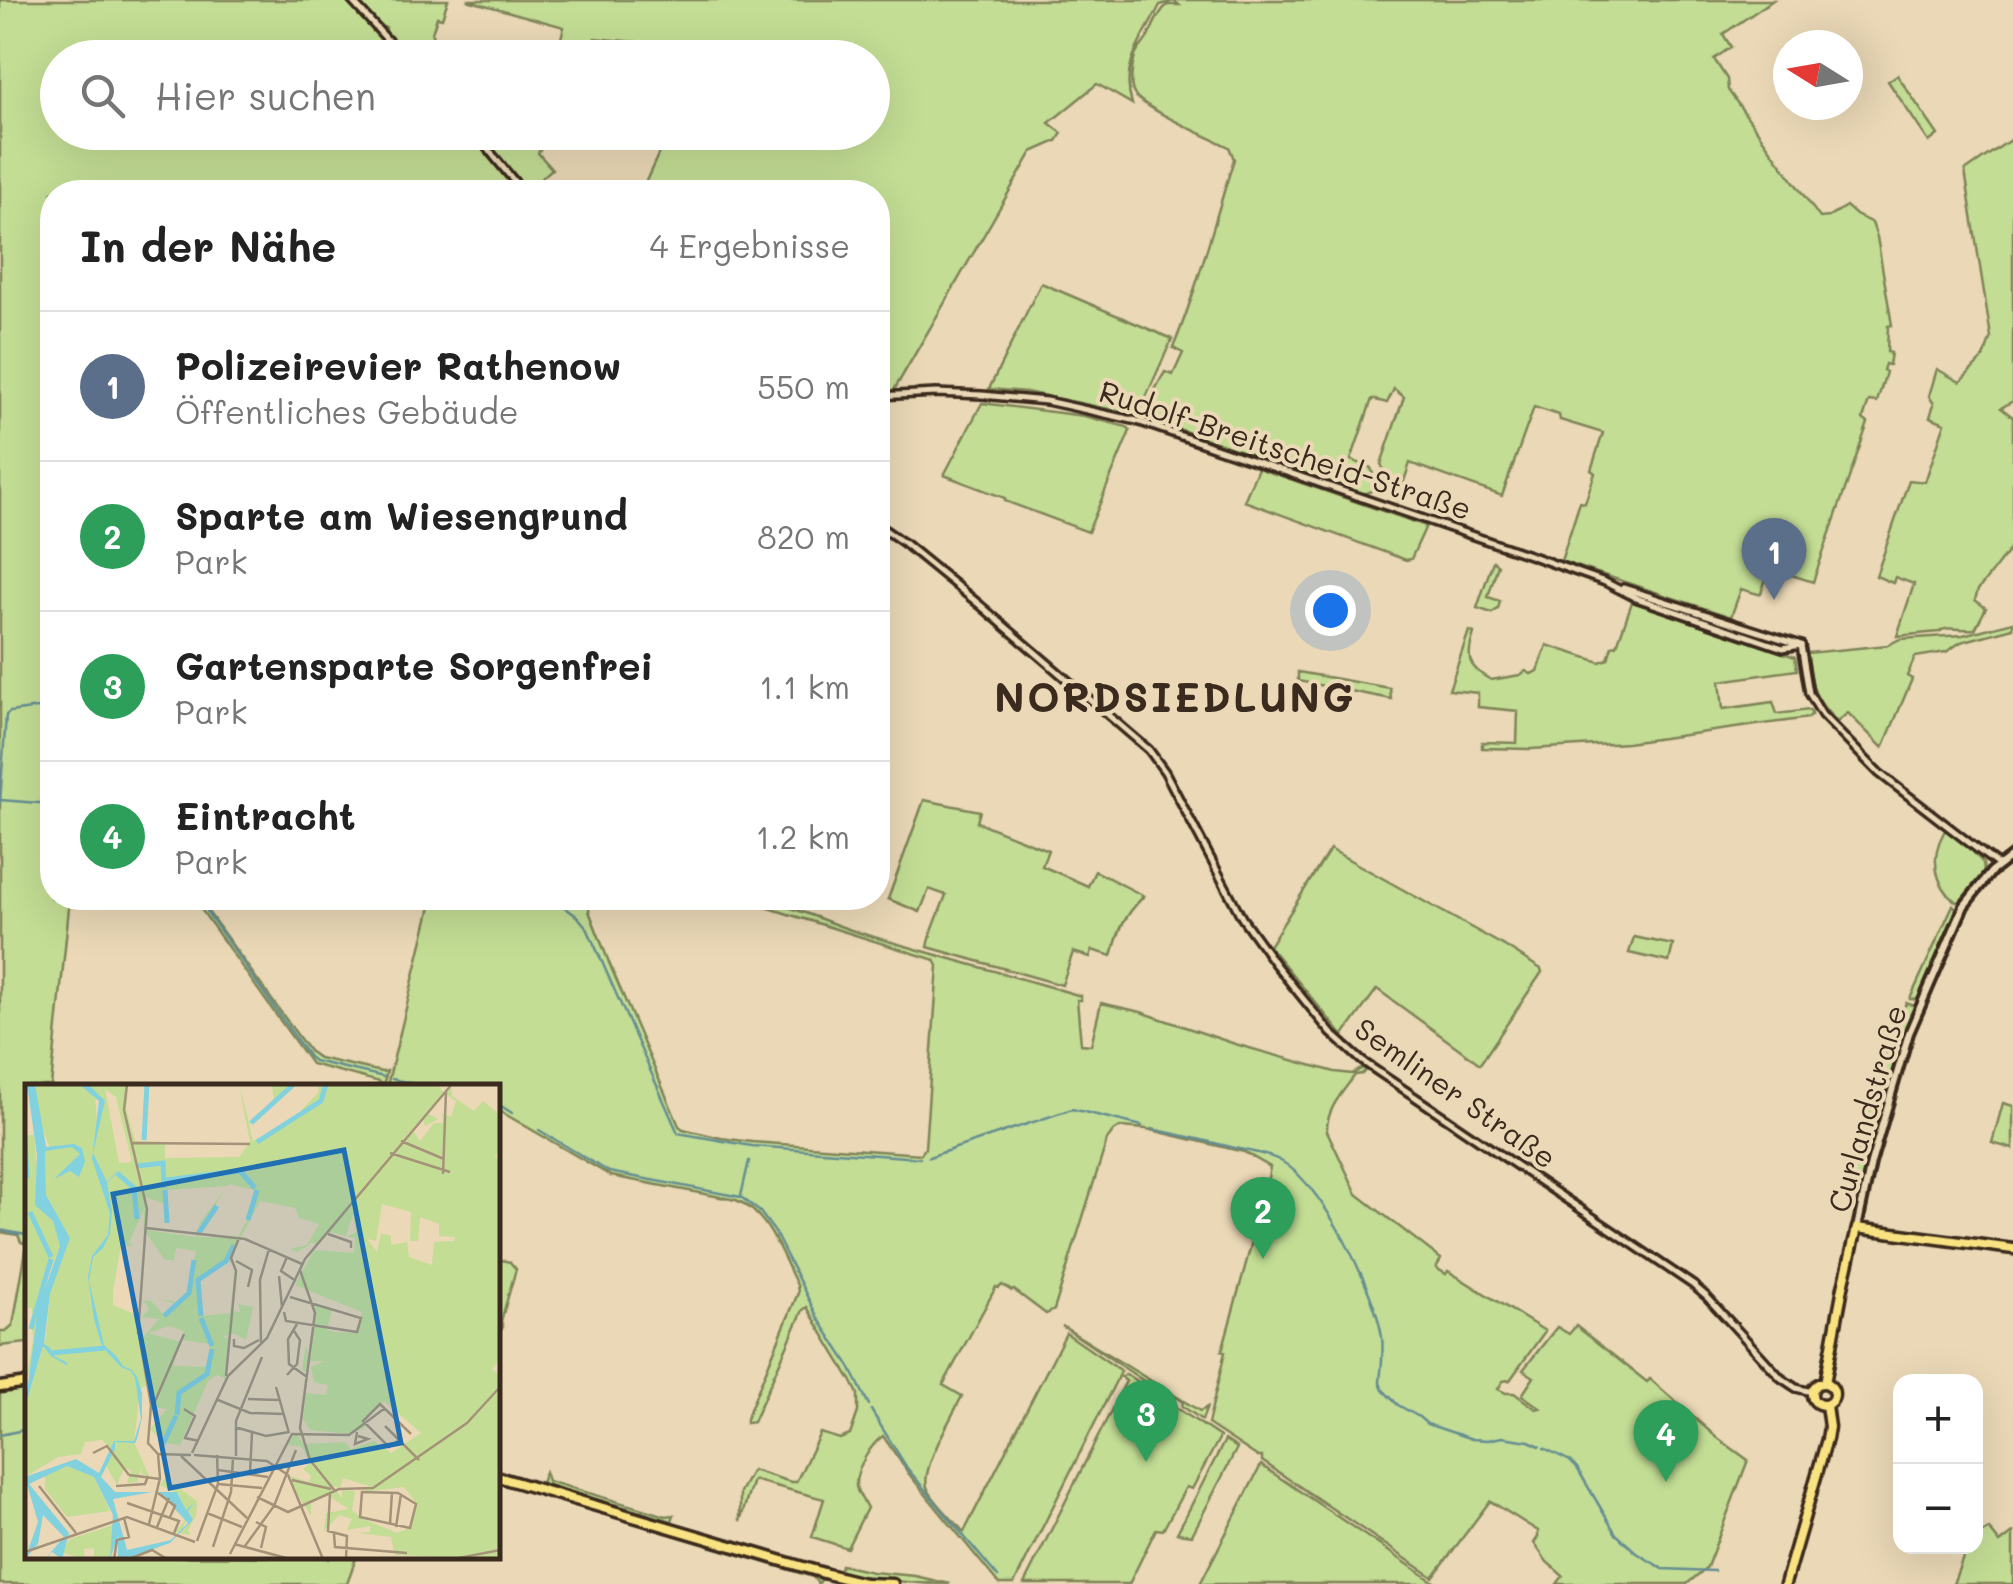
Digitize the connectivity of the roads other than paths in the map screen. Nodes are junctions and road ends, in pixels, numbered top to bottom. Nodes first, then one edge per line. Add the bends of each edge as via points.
1 (351, 0) edge
2 (388, 40) edge
3 (489, 150) edge
4 (513, 180) edge
5 (890, 396) edge
6 (890, 533) edge
7 (2013, 855) edge
8 (1998, 865) junction
9 (1857, 1228) junction
10 (2013, 1249) edge
11 (25, 1383) edge
12 (1825, 1383) junction
13 (0, 1387) edge
14 (1812, 1392) junction
15 (1826, 1405) junction
16 (500, 1477) edge
17 (864, 1583) edge
18 (893, 1584) edge
19 (1786, 1584) edge

1 - 2 street
3 - 4 street
5 - 8 street, Rudolf-Breitscheid-Straße via 998,396 1137,421 1770,644 1800,646 1808,694 1822,714 1885,777
6 - 14 street, Semliner Straße via 1150,750 1242,918 1339,1042 1693,1285 1788,1384
7 - 8 main road, Curlandstraße
8 - 9 main road, Curlandstraße via 1962,908 1906,1041
9 - 10 main road
9 - 12 main road, Curlandstraße
11 - 13 main road
12 - 14 main road
12 - 15 main road via 1834,1394
14 - 15 main road via 1815,1403
15 - 19 main road via 1827,1440
16 - 17 main road
17 - 18 main road

